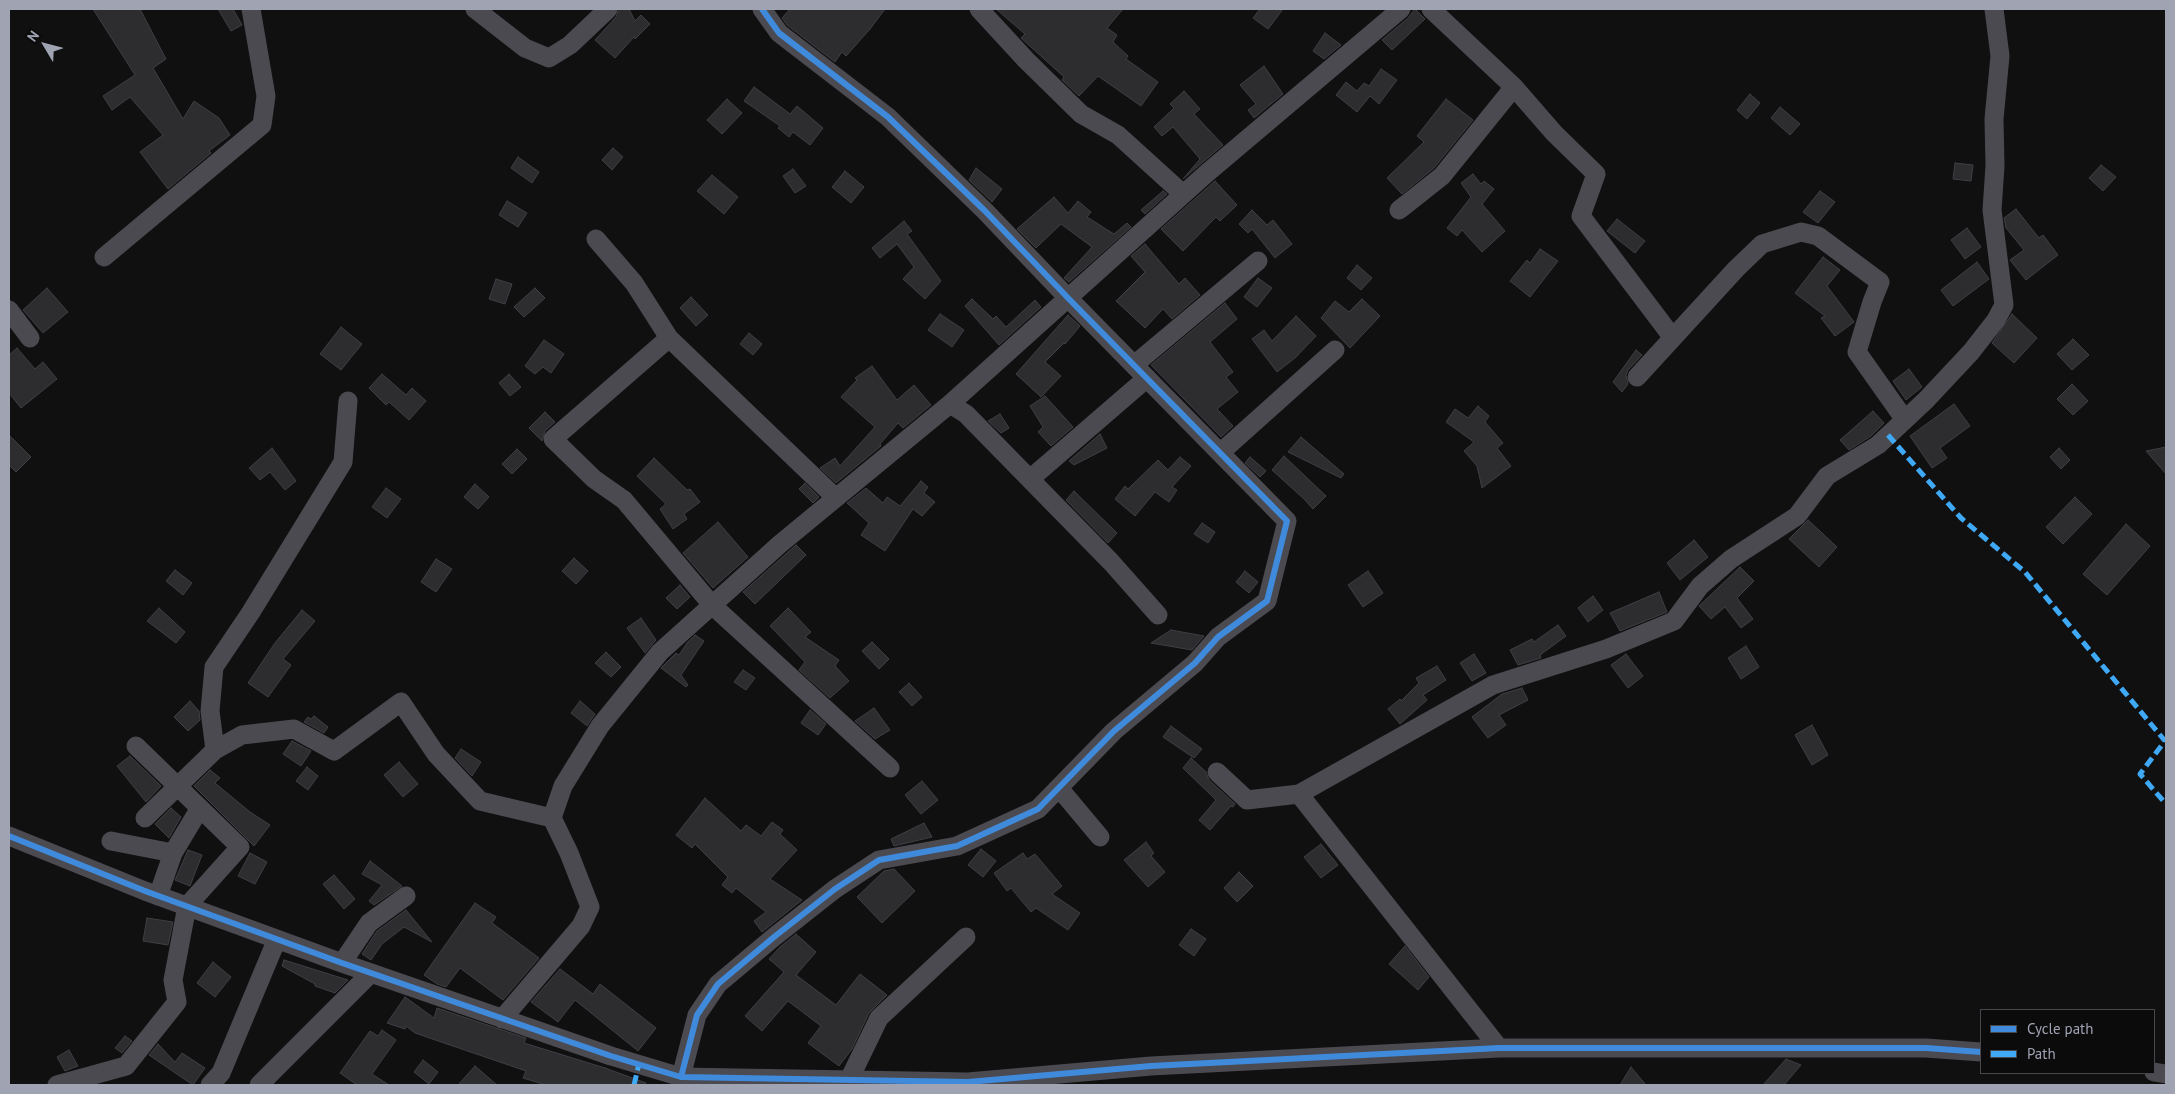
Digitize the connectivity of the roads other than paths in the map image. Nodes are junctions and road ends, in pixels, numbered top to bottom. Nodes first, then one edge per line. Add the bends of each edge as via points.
1 (252, 9) edge
2 (475, 9) edge
3 (608, 9) edge
4 (762, 9) edge
5 (979, 9) edge
6 (1401, 9) edge
7 (1431, 9) edge
8 (1994, 9) edge
9 (1514, 87) junction
10 (1183, 194) junction
11 (1399, 210) dead end
12 (596, 239) dead end
13 (104, 258) dead end
14 (1258, 261) dead end
15 (1068, 298) junction
16 (9, 310) edge
17 (30, 338) dead end
18 (669, 338) junction
19 (1673, 338) junction
20 (1335, 350) dead end
21 (1140, 372) junction
22 (1637, 377) dead end
23 (348, 401) dead end
24 (950, 404) junction
25 (1905, 420) junction
26 (1220, 453) junction
27 (1030, 479) junction
28 (836, 498) junction
29 (712, 605) junction
30 (1158, 615) dead end
31 (136, 746) dead end
32 (216, 750) junction
33 (890, 768) dead end
34 (1217, 772) dead end
35 (178, 787) junction
36 (1059, 788) junction
37 (1299, 794) junction
38 (200, 808) junction
39 (145, 818) dead end
40 (552, 818) junction
41 (9, 836) edge
42 (1100, 837) dead end
43 (111, 841) dead end
44 (173, 853) junction
45 (151, 894) junction
46 (406, 896) dead end
47 (187, 906) junction
48 (966, 936) dead end
49 (277, 939) junction
50 (342, 963) junction
51 (371, 973) junction
52 (502, 1019) junction
53 (1499, 1048) junction
54 (1980, 1052) edge
55 (681, 1077) junction
56 (849, 1080) junction
57 (57, 1085) edge
58 (210, 1085) edge
59 (259, 1085) edge

1 - 13 street via 266,96 262,125
2 - 3 street via 525,48 549,58 570,46
4 - 15 street via 779,33 888,117 986,211
5 - 10 street via 1081,114 1118,136
6 - 10 street
7 - 9 street
8 - 25 street via 2000,56 1994,119 1992,210 2004,305 1971,352
9 - 11 street via 1442,176
9 - 19 street via 1596,174 1581,216
10 - 15 street
12 - 18 street via 634,283
14 - 21 street
15 - 21 street
15 - 24 street
16 - 17 street
18 - 28 street
18 - 29 street via 553,439 594,479 624,500
19 - 22 street
19 - 25 street via 1762,244 1801,232 1818,236 1880,282 1857,352
20 - 26 street
21 - 26 street
21 - 27 street
23 - 32 street via 342,462 214,667 210,711
24 - 27 street via 966,414
24 - 28 street
25 - 37 street via 1878,445 1827,476 1797,516 1731,559 1700,586 1674,621 1606,649 1493,685
26 - 36 street via 1287,521 1267,601 1218,637 1195,663 1114,731
27 - 30 street
28 - 29 street
29 - 33 street
29 - 40 street via 660,652 600,726 562,786
31 - 35 street
32 - 35 street
32 - 40 street via 242,735 294,729 334,751 401,702 436,754 480,801
34 - 37 street via 1247,800
35 - 38 street
35 - 39 street
36 - 42 street
36 - 55 street via 1038,809 957,846 879,860 835,889 718,984 697,1015
37 - 53 street
38 - 44 street
38 - 47 street via 240,847
40 - 52 street via 590,907 581,926
41 - 45 street
43 - 44 street
44 - 45 street
45 - 47 street
46 - 50 street via 369,923
47 - 49 street
47 - 57 street via 173,980 176,1002 126,1066
48 - 56 street via 879,1018
49 - 50 street
49 - 58 street via 222,1073
50 - 51 street
51 - 52 street
51 - 59 street
52 - 55 street
53 - 54 street via 1926,1048
53 - 56 street via 1151,1066 968,1082
55 - 56 street

